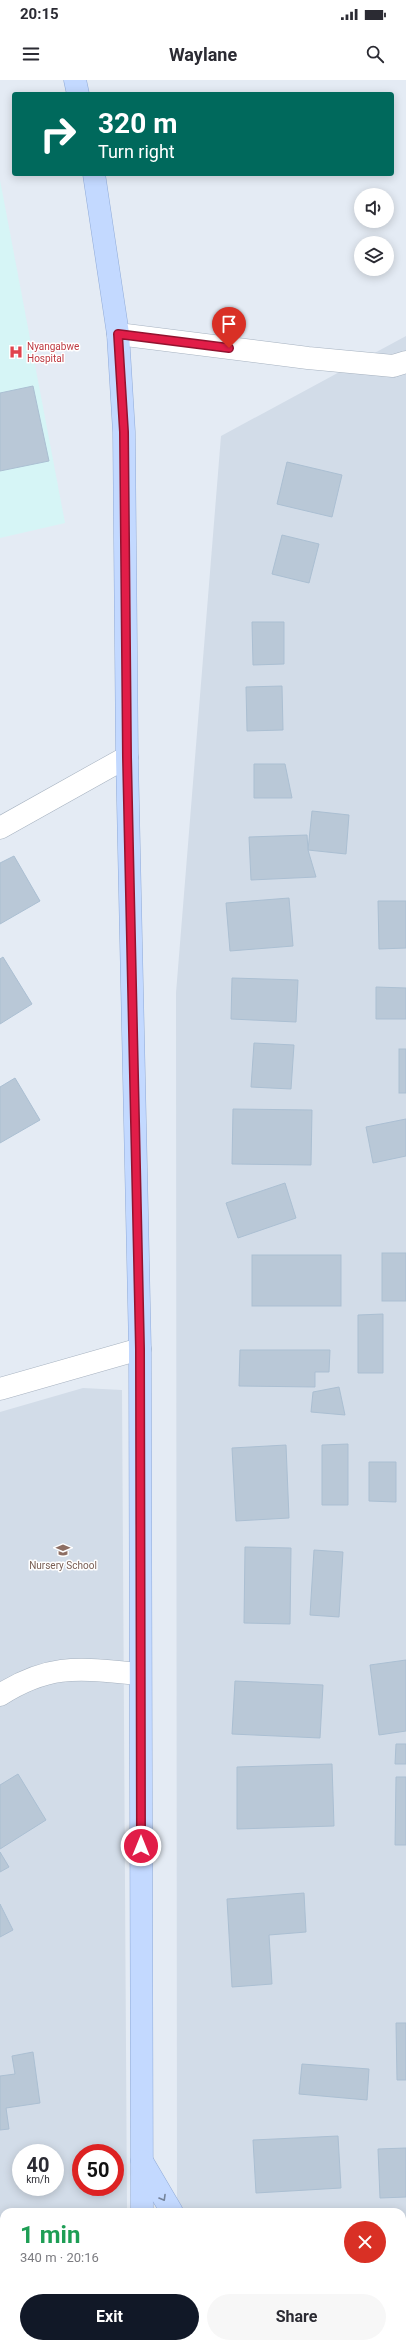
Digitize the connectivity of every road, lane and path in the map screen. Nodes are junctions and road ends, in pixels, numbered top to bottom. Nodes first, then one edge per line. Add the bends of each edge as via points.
1 (75, 80) edge
2 (78, 92) edge
3 (94, 176) edge
4 (118, 334) junction
5 (406, 362) edge
6 (127, 757) junction
7 (0, 828) edge
8 (140, 1349) junction
9 (0, 1389) edge
10 (140, 1674) junction
11 (0, 1695) edge
12 (142, 2160) junction
13 (142, 2208) edge
14 (170, 2208) edge

1 - 2 main road
3 - 4 main road
4 - 5 street via 308,358 393,366
4 - 6 main road via 124,432
6 - 7 street
6 - 8 main road
8 - 9 street
8 - 10 main road
10 - 11 street via 72,1668 40,1674
10 - 12 main road
12 - 13 main road
12 -> 14 main road

